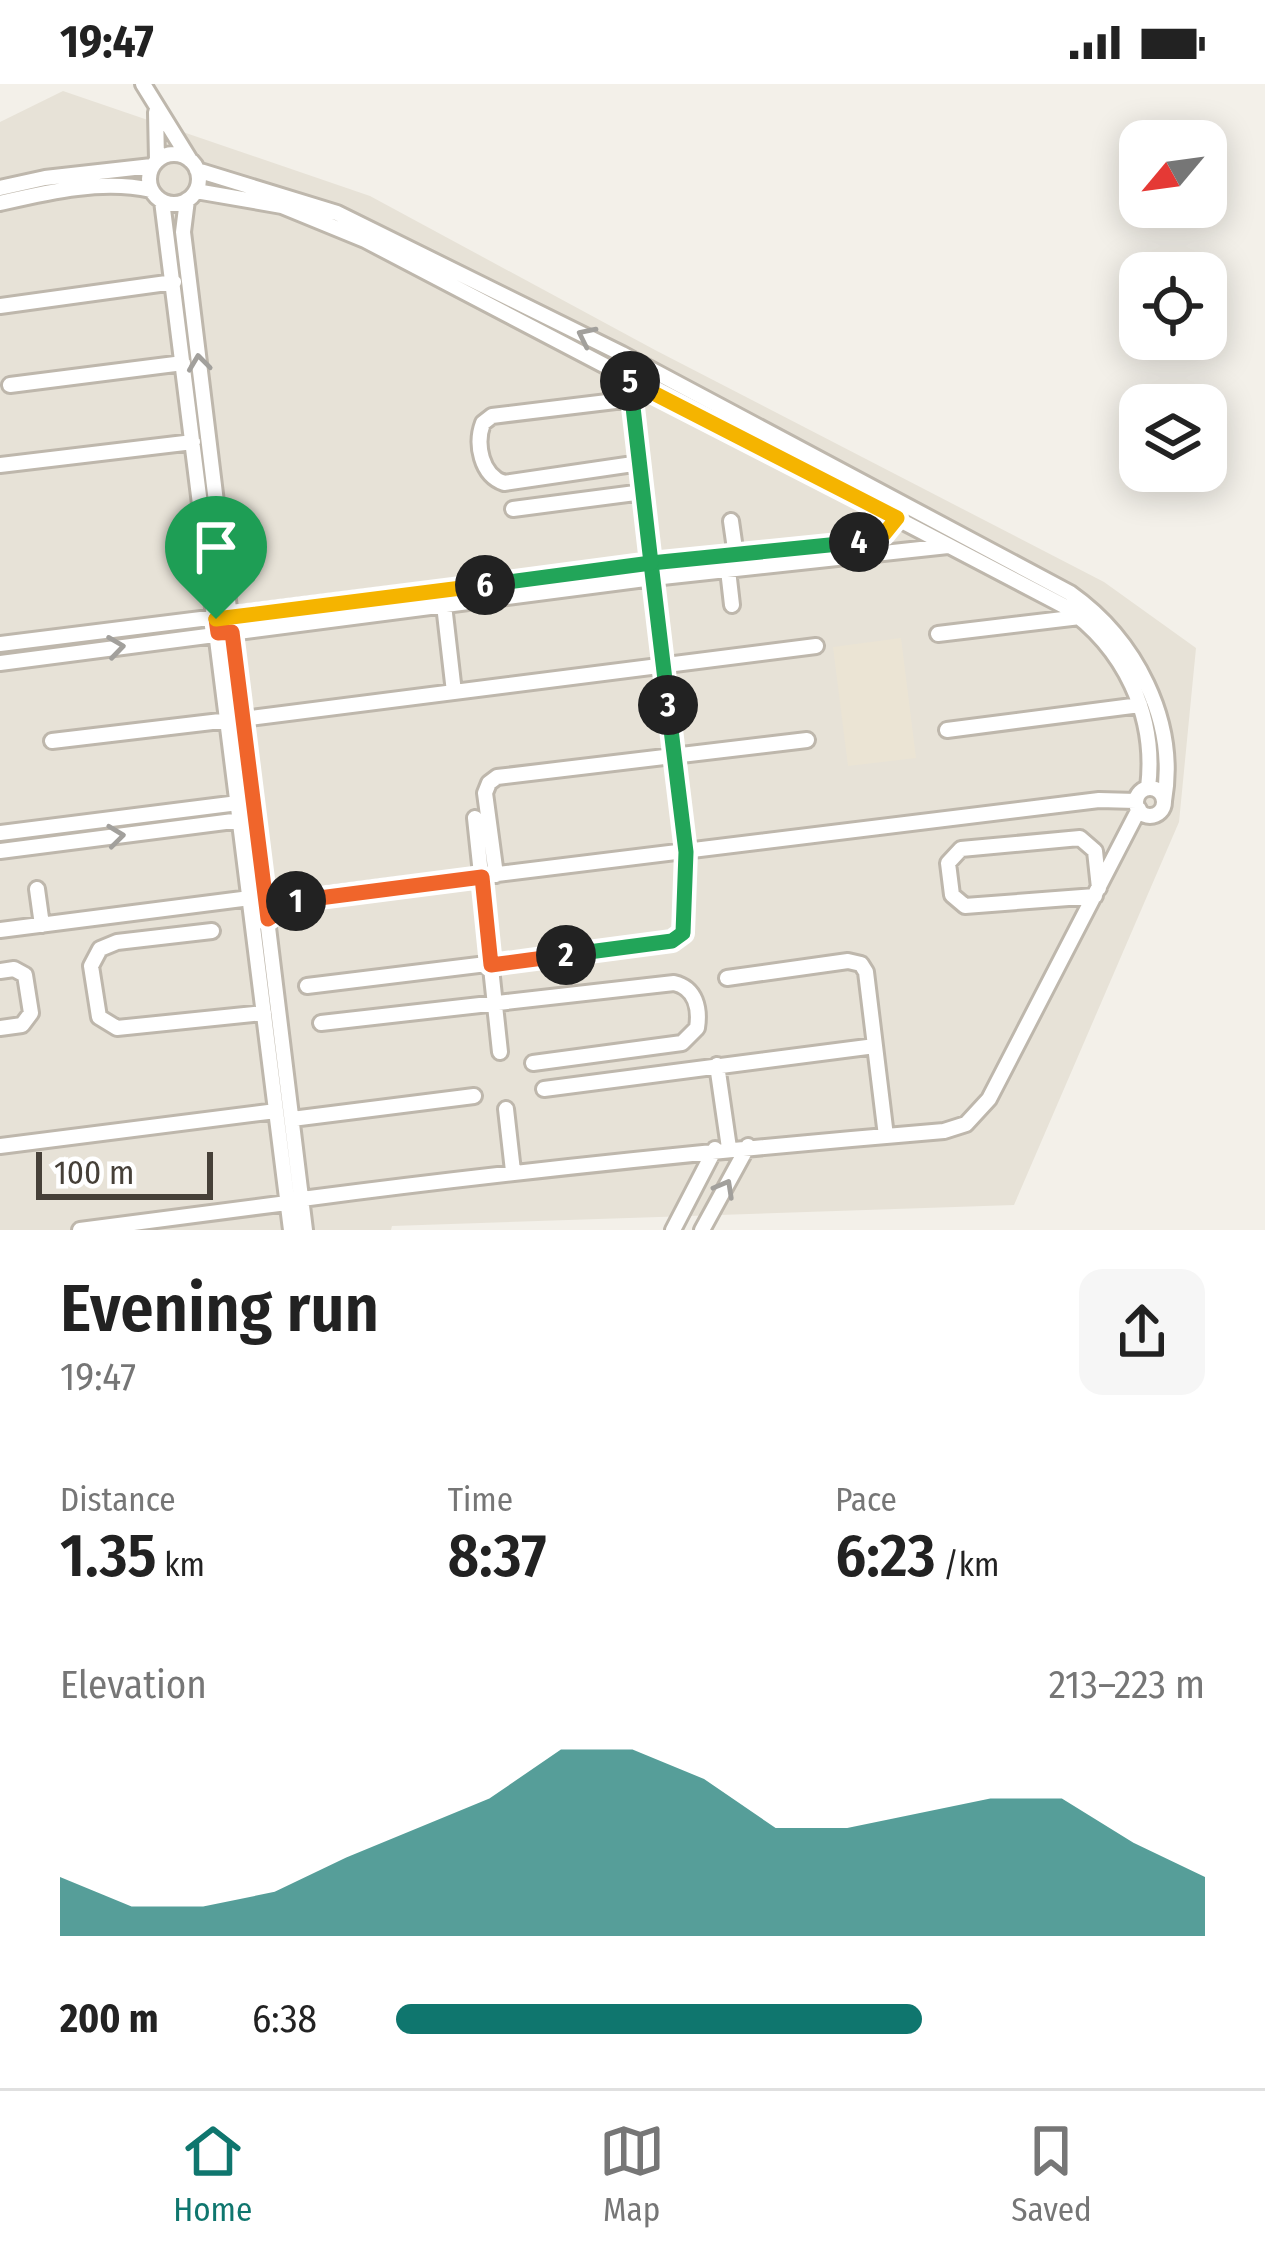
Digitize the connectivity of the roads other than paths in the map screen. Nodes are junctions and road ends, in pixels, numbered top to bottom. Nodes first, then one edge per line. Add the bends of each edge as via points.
1 (143, 84) edge
2 (155, 107) junction
3 (155, 163) junction
4 (194, 165) junction
5 (0, 188) edge
6 (192, 195) junction
7 (157, 196) junction
8 (0, 203) edge
9 (174, 282) junction
10 (0, 306) edge
11 (183, 364) junction
12 (630, 379) junction
13 (10, 385) dead end
14 (632, 399) junction
15 (194, 442) junction
16 (640, 463) junction
17 (0, 465) edge
18 (643, 492) junction
19 (512, 509) dead end
20 (897, 518) junction
21 (731, 521) dead end
22 (947, 546) junction
23 (732, 563) junction
24 (652, 571) junction
25 (444, 605) junction
26 (732, 605) dead end
27 (1080, 617) junction
28 (224, 625) junction
29 (938, 634) dead end
30 (0, 644) edge
31 (816, 646) dead end
32 (0, 663) edge
33 (663, 665) junction
34 (454, 692) junction
35 (1140, 705) junction
36 (236, 719) junction
37 (946, 730) dead end
38 (806, 740) dead end
39 (52, 741) dead end
40 (674, 757) junction
41 (1148, 788) junction
42 (1164, 801) junction
43 (238, 803) junction
44 (1142, 809) junction
45 (476, 818) dead end
46 (241, 820) junction
47 (0, 833) edge
48 (0, 850) edge
49 (686, 852) junction
50 (489, 876) junction
51 (264, 888) junction
52 (37, 889) dead end
53 (1097, 892) junction
54 (250, 898) junction
55 (303, 898) junction
56 (268, 919) junction
57 (42, 925) junction
58 (0, 931) edge
59 (212, 932) dead end
60 (491, 965) junction
61 (0, 971) edge
62 (727, 977) dead end
63 (307, 986) dead end
64 (495, 1004) junction
65 (264, 1013) junction
66 (321, 1023) dead end
67 (0, 1028) edge
68 (875, 1046) junction
69 (500, 1052) dead end
70 (533, 1063) dead end
71 (717, 1065) junction
72 (544, 1089) dead end
73 (474, 1096) dead end
74 (506, 1109) dead end
75 (276, 1111) junction
76 (292, 1119) junction
77 (886, 1136) junction
78 (0, 1146) edge
79 (748, 1146) junction
80 (722, 1148) junction
81 (513, 1171) junction
82 (294, 1201) junction
83 (80, 1230) edge
84 (291, 1230) edge
85 (305, 1230) edge
86 (674, 1230) edge
87 (702, 1230) edge

1 - 2 street
2 - 3 street
2 - 4 street
3 - 4 street via 177,154
3 - 5 street
3 - 7 street
4 - 6 street
42 -> 4 street via 1165,745 1142,676 1107,622 1070,593 353,220
6 - 7 street via 179,204
6 - 12 street via 282,206 324,221
28 -> 6 street via 183,232
7 - 8 street via 109,185
7 - 9 street
9 - 10 street
9 - 11 street
11 - 13 street
11 - 15 street
12 - 14 street
12 - 20 street
14 - 16 street
14 - 16 street via 492,416 479,438 488,474 504,483
15 - 17 street
15 - 28 street
16 - 18 street
18 - 19 street
18 - 24 street
20 - 22 street
20 - 23 street via 873,540
21 - 23 street
22 - 23 street
22 - 27 street
23 - 24 street
23 - 26 street
24 - 25 street
24 - 28 street
24 - 33 street
25 - 28 street
25 - 34 street
27 - 29 street
27 - 35 street via 1112,649
28 - 30 street
32 -> 28 street
28 - 36 street
31 - 33 street
33 - 34 street
33 - 40 street
34 - 36 street
35 - 37 street
35 - 41 street
36 - 39 street
36 - 43 street
36 - 51 street
38 - 40 street
40 - 49 street
40 - 50 street via 493,779 485,793
41 - 42 street
41 - 44 street
42 - 44 street via 1162,809
43 - 46 street
43 - 47 street
44 - 49 street via 1099,800
44 - 53 street
45 - 50 street
48 -> 46 street
46 - 54 street
49 - 50 street
49 - 60 street via 678,938
50 - 55 street
50 - 60 street
51 - 55 street
51 - 56 street
52 - 57 street
53 - 53 street via 1095,851 1080,838 961,850 948,862 952,896 965,906
53 - 77 street via 983,1109 955,1129
54 - 57 street
54 - 65 street
55 - 56 street
56 - 76 street
57 - 58 street
59 - 65 street via 100,949 91,966 99,1017 117,1028
60 - 63 street
60 - 64 street
61 - 67 street via 25,975 32,1013 22,1025
62 - 68 street via 857,962 866,972
64 - 66 street
64 - 69 street
64 - 70 street via 674,983 694,997 697,1028 682,1043
65 - 75 street
68 - 71 street
68 - 77 street
71 - 72 street
71 - 80 street
73 - 76 street
74 - 81 street
75 - 78 street
75 - 82 street
76 - 82 street
77 - 79 street
79 - 80 street
87 -> 79 street
80 - 81 street
80 - 86 street
81 - 82 street
82 - 83 street
82 - 84 street
82 - 85 street

